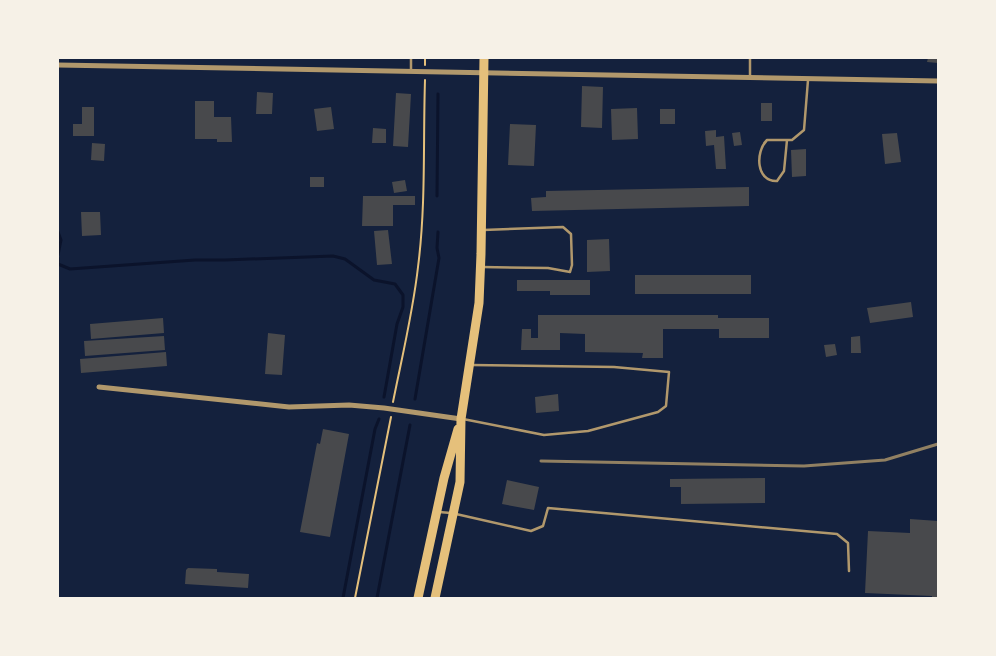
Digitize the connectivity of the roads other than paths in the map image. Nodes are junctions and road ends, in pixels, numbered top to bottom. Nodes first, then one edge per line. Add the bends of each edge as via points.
1 (411, 58) edge
2 (484, 58) edge
3 (750, 58) edge
4 (58, 65) edge
5 (411, 72) junction
6 (484, 73) junction
7 (750, 78) junction
8 (808, 79) junction
9 (938, 81) edge
10 (787, 140) junction
11 (482, 230) junction
12 (481, 267) junction
13 (470, 365) junction
14 (99, 388) dead end
15 (461, 419) junction
16 (436, 512) junction
17 (453, 513) junction
18 (849, 571) dead end
19 (418, 598) edge
20 (435, 598) edge

1 - 5 lane
2 - 6 main road
3 - 7 lane
4 - 5 street
5 - 6 street
6 - 7 street
6 - 11 main road
7 - 8 street
8 - 9 street
8 - 10 lane via 804,130 792,140
10 - 10 lane via 767,140 762,147 761,171 770,181 777,182 783,175
11 - 12 main road
11 - 12 lane via 563,227 571,234 572,264 570,272 548,268
12 - 13 main road
13 - 15 main road
13 - 15 lane via 614,367 669,372 666,406 658,412 588,431 544,435
14 - 15 street via 289,406 349,405
15 - 16 main road
15 - 17 main road via 460,482
16 - 17 lane
16 - 19 main road
17 - 18 lane via 531,531 543,526 548,508 837,534 848,542
17 - 20 main road

